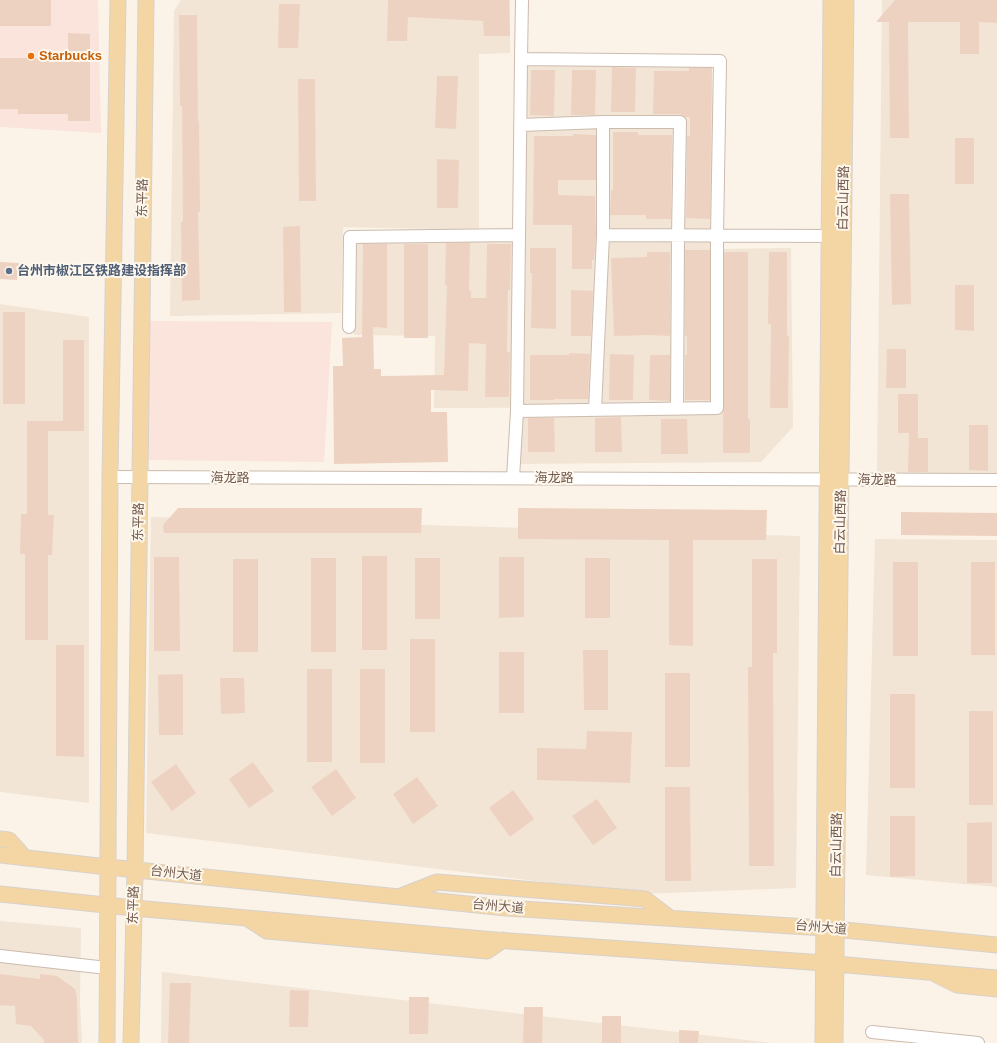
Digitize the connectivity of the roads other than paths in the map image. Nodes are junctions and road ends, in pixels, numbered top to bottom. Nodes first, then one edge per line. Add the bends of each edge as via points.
1 (118, 0) edge
2 (146, 0) edge
3 (522, 0) edge
4 (830, 0) edge
5 (846, 0) edge
6 (521, 59) junction
7 (603, 122) junction
8 (520, 125) junction
9 (519, 235) junction
10 (603, 235) junction
11 (678, 235) junction
12 (717, 235) junction
13 (829, 236) junction
14 (349, 327) dead end
15 (677, 409) junction
16 (595, 410) junction
17 (517, 411) junction
18 (110, 477) junction
19 (140, 477) junction
20 (513, 478) junction
21 (834, 479) junction
22 (997, 480) edge
23 (0, 839) edge
24 (0, 855) edge
25 (25, 858) junction
26 (108, 867) junction
27 (135, 870) junction
28 (0, 894) edge
29 (399, 897) junction
30 (107, 906) junction
31 (134, 908) junction
32 (670, 918) junction
33 (830, 929) junction
34 (997, 945) edge
35 (0, 956) edge
36 (829, 963) junction
37 (107, 968) junction
38 (930, 972) junction
39 (997, 978) edge
40 (997, 989) edge
41 (872, 1032) dead end
42 (107, 1043) edge
43 (131, 1043) edge
44 (823, 1043) edge
45 (835, 1043) edge
46 (978, 1043) edge

1 - 18 main road, 东平路
2 - 19 main road, 东平路
3 - 6 street
4 - 13 main road, 白云山西路
5 - 21 main road, 白云山西路
6 - 8 street
6 - 12 street via 720,61
7 - 8 street
7 - 10 street
7 - 11 street via 680,122
8 - 9 street
9 - 14 street via 350,237
9 - 17 street
10 - 11 street
10 - 16 street
11 - 12 street
11 - 15 street
12 - 13 street
12 - 15 street via 717,408
13 - 21 main road, 白云山西路
15 - 16 street
16 - 17 street
17 - 20 street
18 - 19 street, 海龙路
18 - 26 main road, 东平路
19 - 20 street, 海龙路
19 - 27 main road, 东平路
20 - 21 street, 海龙路
21 - 22 street, 海龙路
21 - 33 main road, 白云山西路
23 - 25 main road via 9,840
24 - 25 main road, 台州大道
25 - 26 main road, 台州大道
26 - 27 main road, 台州大道
26 - 30 main road, 东平路
27 - 29 main road, 台州大道
27 - 31 main road, 东平路
28 - 30 main road
29 - 32 main road, 台州大道 via 506,908
29 - 32 main road via 437,882 452,883 645,899
30 - 31 main road
30 - 37 main road, 东平路
31 - 36 main road via 503,940
31 - 43 main road, 东平路
32 - 33 main road, 台州大道
33 - 34 main road, 台州大道
33 - 36 main road, 白云山西路
35 - 37 street
36 - 38 main road
36 - 44 main road, 白云山西路
36 - 45 main road, 白云山西路
37 - 42 main road, 东平路
38 - 39 main road
38 - 40 main road via 957,985
41 - 46 street

